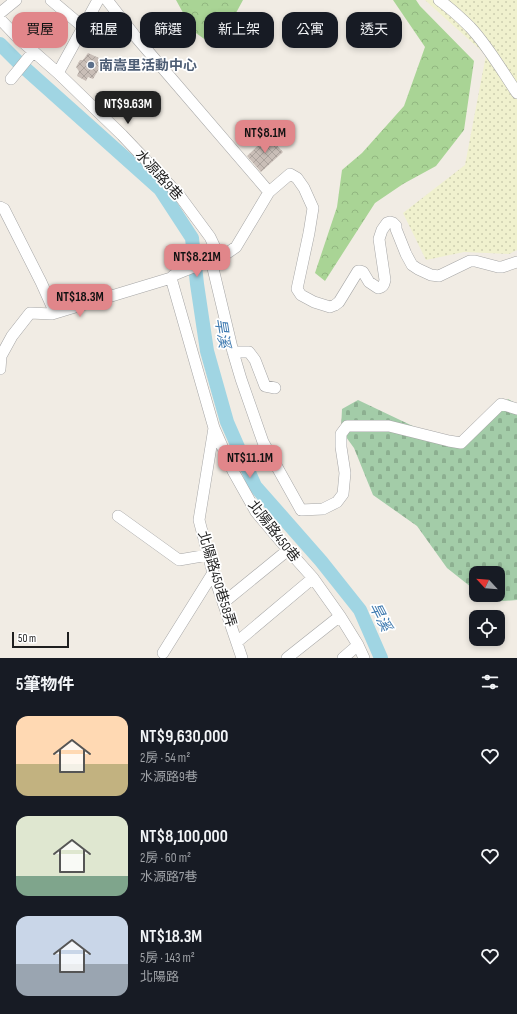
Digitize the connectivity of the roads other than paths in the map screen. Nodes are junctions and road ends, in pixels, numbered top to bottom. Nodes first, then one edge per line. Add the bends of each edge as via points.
1 (16, 0) edge
2 (51, 0) edge
3 (98, 0) edge
4 (107, 0) edge
5 (439, 0) edge
6 (91, 12) edge
7 (0, 13) edge
8 (0, 19) edge
9 (76, 20) edge
10 (76, 39) edge
11 (33, 52) junction
12 (58, 73) junction
13 (11, 79) dead end
14 (517, 93) edge
15 (269, 192) junction
16 (0, 207) edge
17 (216, 259) junction
18 (517, 262) edge
19 (172, 277) junction
20 (55, 313) junction
21 (233, 352) junction
22 (0, 369) edge
23 (275, 388) dead end
24 (517, 409) edge
25 (214, 428) junction
26 (118, 516) dead end
27 (288, 550) junction
28 (208, 555) junction
29 (214, 573) junction
30 (313, 578) junction
31 (223, 602) junction
32 (340, 616) junction
33 (237, 642) junction
34 (358, 645) junction
35 (163, 653) dead end
36 (242, 658) edge
37 (287, 658) edge
38 (343, 658) edge
39 (364, 658) edge

1 - 7 street
2 - 9 street
3 - 6 street
4 - 15 street
5 - 14 street via 470,27
8 - 11 street, 水源路9巷
10 - 12 street
11 - 12 street, 水源路9巷
11 - 13 street
12 - 17 street, 水源路9巷 via 179,195 210,237
15 - 17 street via 236,246
15 - 18 street via 290,174 297,178 304,188 313,208 297,289 301,295 314,302 335,305 358,271 363,272 369,282 378,288 384,285 379,239 388,222 396,226 412,265 431,275 439,276 470,261 498,268
16 - 20 street via 4,209
17 - 19 street
17 - 21 street, 水源路9巷
19 - 20 street
19 - 25 street, 北陽路450巷
20 - 22 street via 30,313 12,336 1,356
21 - 23 street via 249,352 255,360 265,386
21 - 24 street, 水源路9巷 via 262,442 301,510 323,509 337,502 343,494 345,472 341,434 347,426 389,426 461,443 501,404
25 - 27 street, 北陽路450巷 via 256,512
25 - 28 street, 北陽路450巷58弄 via 199,520
26 - 28 street via 179,560
27 - 30 street, 北陽路450巷
27 - 31 street
28 - 29 street, 北陽路450巷58弄
29 - 31 street, 北陽路450巷58弄
29 - 35 street
30 - 32 street, 北陽路450巷
30 - 33 street
31 - 33 street, 北陽路450巷58弄
32 - 34 street, 北陽路450巷
32 - 37 street
33 - 36 street, 北陽路450巷58弄
34 - 38 street
34 - 39 street, 北陽路450巷

